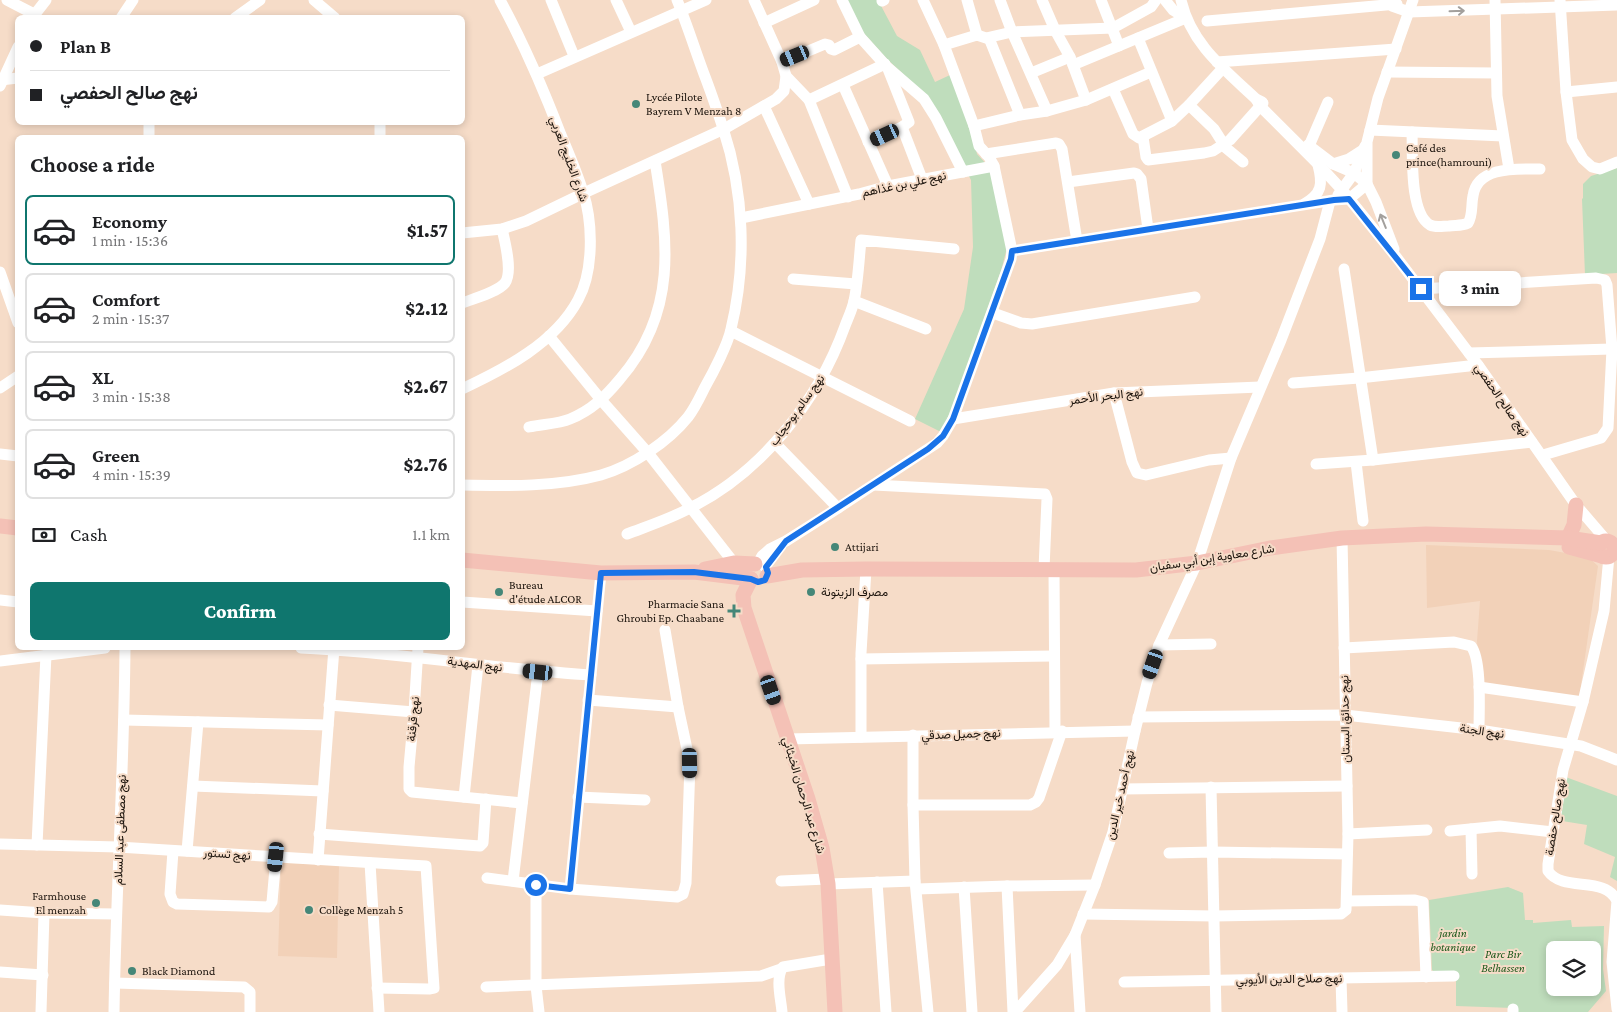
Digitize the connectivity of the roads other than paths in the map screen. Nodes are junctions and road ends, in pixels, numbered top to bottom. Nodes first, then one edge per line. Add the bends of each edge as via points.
1 (8, 0) edge
2 (46, 0) edge
3 (133, 0) edge
4 (260, 0) edge
5 (314, 0) edge
6 (500, 0) edge
7 (551, 0) edge
8 (616, 0) edge
9 (706, 0) edge
10 (754, 0) edge
11 (814, 0) edge
12 (842, 0) edge
13 (923, 0) edge
14 (967, 0) edge
15 (1000, 0) edge
16 (1042, 0) edge
17 (1101, 0) edge
18 (1156, 0) edge
19 (1165, 0) edge
20 (1181, 0) edge
21 (1413, 0) edge
22 (1386, 4) edge
23 (1561, 4) edge
24 (679, 5) edge
25 (1495, 5) edge
26 (1617, 5) edge
27 (1409, 12) junction
28 (31, 15) edge
29 (34, 15) edge
30 (123, 15) edge
31 (239, 15) edge
32 (331, 15) edge
33 (1186, 18) junction
34 (1208, 21) dead end
35 (764, 23) junction
36 (1113, 28) junction
37 (1055, 30) junction
38 (631, 32) junction
39 (1012, 32) junction
40 (977, 35) junction
41 (860, 38) junction
42 (989, 38) junction
43 (1138, 38) junction
44 (944, 45) junction
45 (1119, 46) junction
46 (1396, 49) junction
47 (15, 53) edge
48 (574, 56) junction
49 (1072, 61) junction
50 (782, 62) junction
51 (886, 65) junction
52 (1220, 65) junction
53 (1151, 72) junction
54 (1387, 72) junction
55 (1031, 73) junction
56 (1496, 73) junction
57 (537, 74) junction
58 (786, 76) junction
59 (15, 79) edge
60 (1, 82) edge
61 (843, 84) junction
62 (1617, 87) edge
63 (1113, 89) junction
64 (1566, 92) junction
65 (809, 100) junction
66 (1086, 100) junction
67 (1328, 102) dead end
68 (1260, 103) junction
69 (1189, 105) junction
70 (764, 106) junction
71 (1048, 111) junction
72 (1020, 115) junction
73 (1172, 121) junction
74 (974, 126) junction
75 (902, 127) junction
76 (724, 129) junction
77 (1370, 130) junction
78 (1412, 132) junction
79 (1143, 136) junction
80 (1503, 136) junction
81 (868, 142) junction
82 (1224, 145) junction
83 (1309, 146) junction
84 (1365, 146) junction
85 (986, 154) junction
86 (654, 161) junction
87 (1243, 162) dead end
88 (1617, 162) edge
89 (1318, 164) junction
90 (1333, 164) junction
91 (994, 166) junction
92 (1509, 169) junction
93 (1540, 169) dead end
94 (963, 172) junction
95 (1354, 173) junction
96 (922, 179) junction
97 (1068, 182) junction
98 (1367, 184) junction
99 (888, 186) junction
100 (584, 193) junction
101 (1346, 195) junction
102 (848, 197) junction
103 (1332, 201) junction
104 (809, 204) junction
105 (1302, 206) junction
106 (741, 218) junction
107 (502, 229) junction
108 (1148, 229) junction
109 (465, 233) edge
110 (1077, 240) junction
111 (954, 249) dead end
112 (1012, 251) junction
113 (1397, 258) junction
114 (1344, 269) dead end
115 (0, 272) edge
116 (793, 279) dead end
117 (856, 284) junction
118 (1421, 289) junction
119 (1195, 297) dead end
120 (854, 301) junction
121 (465, 302) edge
122 (992, 313) junction
123 (15, 314) edge
124 (926, 329) dead end
125 (731, 331) junction
126 (548, 336) junction
127 (1612, 348) junction
128 (1469, 353) junction
129 (1478, 365) junction
130 (15, 378) edge
131 (823, 378) junction
132 (1360, 378) junction
133 (1293, 383) dead end
134 (465, 387) edge
135 (1260, 387) junction
136 (0, 388) edge
137 (1114, 393) junction
138 (602, 401) junction
139 (953, 419) junction
140 (910, 421) dead end
141 (529, 426) dead end
142 (1532, 442) junction
143 (775, 443) junction
144 (0, 454) edge
145 (648, 454) junction
146 (15, 456) edge
147 (1542, 456) junction
148 (1231, 458) junction
149 (1373, 460) junction
150 (1356, 462) junction
151 (1316, 464) dead end
152 (465, 485) edge
153 (874, 485) junction
154 (1576, 505) junction
155 (838, 508) junction
156 (690, 509) junction
157 (1363, 521) dead end
158 (0, 526) edge
159 (15, 528) edge
160 (627, 534) dead end
161 (1532, 537) junction
162 (1342, 538) junction
163 (1568, 538) junction
164 (1610, 550) edge
165 (465, 560) edge
166 (734, 563) junction
167 (1196, 563) junction
168 (866, 569) junction
169 (1049, 569) junction
170 (694, 572) junction
171 (759, 572) junction
172 (601, 573) junction
173 (717, 574) junction
174 (743, 595) junction
175 (0, 600) edge
176 (15, 602) edge
177 (465, 602) edge
178 (597, 612) junction
179 (746, 614) junction
180 (666, 630) dead end
181 (1210, 644) dead end
182 (1159, 645) junction
183 (1344, 648) junction
184 (79, 650) edge
185 (125, 650) edge
186 (334, 650) edge
187 (376, 650) edge
188 (418, 652) edge
189 (40, 653) edge
190 (1054, 656) junction
191 (861, 659) junction
192 (0, 661) edge
193 (478, 665) junction
194 (538, 672) junction
195 (591, 675) junction
196 (1479, 687) junction
197 (588, 700) junction
198 (1583, 702) junction
199 (329, 705) junction
200 (678, 707) junction
201 (414, 712) junction
202 (1345, 715) junction
203 (1138, 716) junction
204 (124, 720) junction
205 (198, 722) junction
206 (328, 725) junction
207 (1134, 730) junction
208 (1479, 730) junction
209 (1058, 731) junction
210 (913, 736) junction
211 (861, 737) junction
212 (788, 739) junction
213 (1571, 744) junction
214 (1617, 760) edge
215 (193, 786) junction
216 (1347, 786) junction
217 (1211, 788) junction
218 (1123, 789) junction
219 (323, 791) junction
220 (464, 797) junction
221 (578, 797) junction
222 (486, 799) junction
223 (645, 800) dead end
224 (522, 803) junction
225 (913, 805) junction
226 (1471, 829) junction
227 (1427, 830) dead end
228 (1450, 831) dead end
229 (1553, 832) junction
230 (319, 834) junction
231 (1348, 834) junction
232 (0, 844) edge
233 (38, 845) junction
234 (118, 847) junction
235 (173, 851) junction
236 (187, 851) junction
237 (1213, 852) junction
238 (1169, 853) dead end
239 (1347, 854) junction
240 (276, 857) junction
241 (318, 860) junction
242 (370, 862) junction
243 (1472, 874) dead end
244 (487, 878) dead end
245 (513, 881) junction
246 (781, 881) dead end
247 (828, 881) junction
248 (877, 882) junction
249 (536, 885) junction
250 (916, 885) junction
251 (1095, 885) junction
252 (1007, 886) junction
253 (964, 887) junction
254 (570, 889) junction
255 (1616, 892) edge
256 (1347, 901) junction
257 (0, 910) edge
258 (44, 913) junction
259 (116, 914) junction
260 (1083, 914) junction
261 (1214, 916) junction
262 (1075, 935) junction
263 (831, 960) junction
264 (0, 972) edge
265 (43, 975) junction
266 (781, 975) junction
267 (1454, 976) dead end
268 (1426, 977) junction
269 (1342, 979) junction
270 (1215, 981) junction
271 (1124, 982) dead end
272 (115, 983) junction
273 (536, 986) junction
274 (486, 987) dead end
275 (377, 988) junction
276 (1617, 1009) edge
277 (41, 1012) edge
278 (114, 1012) edge
279 (250, 1012) edge
280 (378, 1012) edge
281 (539, 1012) edge
282 (782, 1012) edge
283 (835, 1012) edge
284 (886, 1012) edge
285 (928, 1012) edge
286 (972, 1012) edge
287 (1014, 1012) edge
288 (1080, 1012) edge
289 (1216, 1012) edge
290 (1342, 1012) edge

1 - 28 street
2 - 29 street
3 - 30 street
4 - 31 street
5 - 32 street
6 - 57 street, شارع الخليج العربي
7 - 48 street
8 - 38 street
9 - 24 street
10 - 35 street
11 - 35 street
12 - 41 street, نهج علي بن غذاهم
13 - 44 street
14 - 40 street
15 - 39 street
16 - 37 street
17 - 36 street
18 - 36 street via 1151,7
19 - 33 street
20 - 33 street
21 - 22 street
21 - 27 street
22 - 27 street
22 - 34 street
23 - 25 street
23 - 26 street
23 - 64 street
24 - 38 street
24 - 76 street
27 -> 25 street
25 - 56 street
27 - 46 street
33 - 43 street
33 - 52 street via 1194,34
35 - 50 street
36 - 37 street
36 - 45 street
37 - 39 street
37 - 49 street
38 - 48 street
39 - 42 street
39 - 55 street
40 - 42 street
40 - 44 street
41 - 50 street via 834,50 826,44
41 - 51 street, نهج علي بن غذاهم
42 - 72 street
43 - 45 street
43 - 53 street
44 - 74 street
45 - 49 street
46 - 52 street
46 - 54 street
47 - 60 street
48 - 57 street
49 - 55 street
49 - 66 street
50 - 58 street
51 - 61 street
51 - 75 street via 909,121
51 - 94 street, نهج علي بن غذاهم via 924,99
52 - 68 street
52 - 69 street
53 - 63 street
53 - 73 street
54 - 56 street
54 - 77 street
55 - 71 street
56 - 80 street
57 - 100 street, شارع الخليج العربي
58 - 65 street
58 - 70 street via 784,91
59 - 60 street
61 - 65 street
61 - 81 street
62 - 64 street
63 - 66 street
63 - 79 street via 1133,134 1139,138
64 - 88 street via 1570,133 1582,159 1598,169
65 - 102 street
66 - 71 street
67 - 83 street
68 - 82 street
68 - 83 street, نهج صالح الحفصي
68 - 89 street, نهج صالح الحفصي
69 - 73 street
69 - 82 street via 1214,129
70 - 76 street
70 - 104 street
71 - 72 street
72 - 74 street
73 - 79 street
74 - 85 street via 979,146
75 - 81 street
75 - 96 street
76 - 86 street
76 - 106 street
77 - 78 street
77 - 84 street
78 - 80 street
78 - 92 street via 1416,200 1429,224 1468,223 1478,183 1486,176
79 - 82 street via 1146,157 1150,161 1209,152
80 - 92 street
81 - 99 street
82 - 87 street
83 - 90 street, نهج صالح الحفصي
84 - 90 street via 1349,159
84 - 95 street
84 - 98 street
85 - 91 street
85 - 97 street via 1059,144
86 - 100 street
86 - 138 street via 665,225 662,291 643,346
89 - 101 street, نهج صالح الحفصي
89 - 105 street via 1320,187 1312,200
90 - 95 street, نهج صالح الحفصي
91 - 94 street
91 - 112 street
92 - 93 street
94 - 96 street, نهج علي بن غذاهم
95 - 98 street, نهج صالح الحفصي
95 - 101 street
96 - 99 street, نهج علي بن غذاهم
97 - 108 street via 1137,174 1141,179
97 - 110 street
98 - 101 street
113 -> 98 street, نهج صالح الحفصي
99 - 102 street, نهج علي بن غذاهم
100 - 107 street
100 - 126 street, شارع الخليج العربي via 590,244 588,273 580,298 569,315
101 - 103 street
101 - 113 street, نهج صالح الحفصي
102 - 104 street, نهج علي بن غذاهم
103 - 105 street
103 - 135 street, نهج أحمد خير الدين via 1281,340
104 - 106 street, نهج علي بن غذاهم
105 - 108 street
106 - 125 street via 738,284
107 - 109 street
107 - 121 street via 509,269 507,280 495,290
108 - 110 street
110 - 112 street
111 - 117 street, نهج سالم بوحجاب via 861,240
112 - 122 street
113 - 118 street, نهج صالح الحفصي
114 - 132 street
115 - 123 street
116 - 117 street
117 - 120 street, نهج سالم بوحجاب
118 - 127 street via 1605,280
118 - 128 street, نهج صالح الحفصي
119 - 122 street via 1032,324
120 - 124 street
120 - 131 street, نهج سالم بوحجاب
122 - 139 street
125 - 131 street
125 - 145 street via 692,411
126 - 134 street, شارع الخليج العربي via 524,355
126 - 138 street
127 - 128 street
127 - 147 street via 1608,428 1605,434
128 - 129 street, نهج صالح الحفصي
129 - 132 street
129 - 142 street, نهج صالح الحفصي
130 - 136 street
131 - 140 street
131 - 143 street, نهج سالم بوحجاب
132 - 133 street
132 - 149 street
135 - 137 street, نهج البحر الأحمر
135 - 148 street, نهج أحمد خير الدين
137 - 139 street, نهج البحر الأحمر
137 - 148 street via 1137,473 1146,475
138 - 141 street via 572,418
138 - 145 street
139 - 153 street via 937,443
142 - 147 street, نهج صالح الحفصي
142 - 149 street
143 - 155 street
143 - 156 street, نهج سالم بوحجاب via 736,478
144 - 146 street
145 - 152 street via 603,474 572,481
145 - 156 street
147 - 154 street, نهج صالح الحفصي
148 - 167 street, نهج أحمد خير الدين
149 - 150 street
150 - 151 street
150 - 157 street
153 - 155 street
153 - 169 street via 1045,494
154 - 163 main road via 1574,525
154 - 164 street, نهج صالح الحفصي
155 - 171 street via 786,541
156 - 160 street, نهج سالم بوحجاب
156 - 166 street
158 - 159 main road
161 - 162 main road, شارع معاوية إبن أبي سفيان via 1426,534
161 - 163 main road, شارع معاوية إبن أبي سفيان
161 - 164 main road, شارع معاوية إبن أبي سفيان
162 - 167 main road, شارع معاوية إبن أبي سفيان
162 - 183 street, نهج حدائق البستان
163 - 164 main road, شارع معاوية إبن أبي سفيان
164 - 198 street, نهج صالح حفصة via 1604,611
165 - 172 main road, شارع معاوية إبن أبي سفيان
166 - 170 main road, شارع معاوية إبن أبي سفيان
166 - 171 main road, شارع معاوية إبن أبي سفيان
167 - 169 main road, شارع معاوية إبن أبي سفيان via 1136,570
167 - 182 street, نهج أحمد خير الدين
168 - 169 main road, شارع معاوية إبن أبي سفيان
168 - 171 main road, شارع معاوية إبن أبي سفيان via 802,570 790,567
168 - 191 street
169 - 190 street
170 - 172 main road, شارع معاوية إبن أبي سفيان
170 - 173 main road, شارع معاوية إبن أبي سفيان
171 - 173 main road, شارع معاوية إبن أبي سفيان
171 - 174 main road
171 - 179 main road
172 - 178 street
173 - 174 main road
174 - 179 main road, شارع عبد الرحمان الخبثاني
175 - 176 street
177 - 178 street
178 - 195 street
179 - 212 main road, شارع عبد الرحمان الخبثاني
180 - 200 street
181 - 182 street
182 - 203 street, نهج أحمد خير الدين
183 - 196 street via 1464,643 1475,651
183 - 202 street, نهج حدائق البستان
184 - 189 street
185 - 204 street, نهج مصطفى عبد السلام
186 - 199 street
187 - 188 street, نهج المهدية
188 - 193 street, نهج المهدية
188 - 201 street, نهج قرقنة
189 - 192 street
189 - 233 street
190 - 191 street
190 - 209 street
191 - 211 street
193 - 194 street, نهج المهدية
193 - 220 street
194 - 195 street, نهج المهدية
194 - 224 street
195 - 197 street
196 - 198 street
196 - 208 street
197 - 200 street
197 - 221 street
198 - 213 street, نهج صالح حفصة
199 - 201 street
199 - 206 street
200 - 254 street via 688,749 690,775 684,891 680,897
201 - 220 street, نهج قرقنة via 408,790
202 - 203 street, نهج الجنة
202 - 208 street, نهج الجنة
202 - 216 street, نهج حدائق البستان
203 - 207 street, نهج أحمد خير الدين
204 - 205 street
204 - 234 street, نهج مصطفى عبد السلام
205 - 206 street
205 - 215 street
206 - 219 street
207 - 209 street, نهج جميل صدقي
207 - 218 street, نهج أحمد خير الدين
208 - 213 street, نهج الجنة
209 - 210 street, نهج جميل صدقي
209 - 225 street via 1036,802 1030,805
210 - 211 street, نهج جميل صدقي
210 - 225 street
211 - 212 street, نهج جميل صدقي
212 - 247 main road, شارع عبد الرحمان الخبثاني via 822,848
213 - 214 street, نهج الجنة
213 - 229 street, نهج صالح حفصة via 1563,770
215 - 219 street
215 - 236 street
216 - 217 street
216 - 231 street, نهج حدائق البستان
217 - 218 street
217 - 237 street
218 - 251 street, نهج أحمد خير الدين
219 - 230 street
220 - 222 street
221 - 223 street
221 - 254 street
222 - 224 street
222 - 230 street via 483,843 480,846
224 - 245 street
225 - 250 street
226 - 228 street
226 - 229 street via 1500,826
226 - 243 street
227 - 231 street
229 - 255 street, نهج صالح حفصة via 1548,864 1552,877
230 - 241 street
231 - 239 street, نهج حدائق البستان
232 - 233 street, نهج تستور
233 - 234 street, نهج تستور
234 - 235 street, نهج تستور
234 - 259 street, نهج مصطفى عبد السلام
235 - 236 street, نهج تستور
235 - 240 street via 170,894 177,904 269,907
236 - 240 street, نهج تستور
237 - 238 street
237 - 239 street
237 - 261 street
239 - 256 street, نهج حدائق البستان
240 - 241 street, نهج تستور
241 - 242 street, نهج تستور
242 - 275 street
242 - 275 street, نهج تستور via 426,866 434,988
244 - 245 street
245 - 249 street
246 - 247 street
247 - 248 street
247 - 263 main road, شارع عبد الرحمان الخبثاني
248 - 250 street
248 - 284 street
249 - 254 street
249 - 273 street
250 - 253 street
250 - 285 street
251 - 252 street
251 - 260 street, نهج أحمد خير الدين
252 - 253 street
252 - 287 street
253 - 286 street
255 - 276 street, نهج صالح حفصة via 1612,962
256 - 261 street via 1346,910 1341,914
256 - 268 street via 1424,902
257 - 258 street
258 - 259 street
258 - 265 street
259 - 272 street, نهج مصطفى عبد السلام
260 - 261 street
260 - 262 street, نهج أحمد خير الدين
261 - 270 street
262 - 287 street, نهج أحمد خير الدين via 1058,965
262 - 288 street
263 - 266 street via 783,967
263 - 283 main road, شارع عبد الرحمان الخبثاني
264 - 265 street
265 - 277 street
266 - 273 street
266 - 282 street
267 - 268 street, نهج صلاح الدين الأيوبي
268 - 269 street, نهج صلاح الدين الأيوبي
269 - 270 street, نهج صلاح الدين الأيوبي
269 - 290 street
270 - 271 street, نهج صلاح الدين الأيوبي
270 - 289 street
272 - 278 street, نهج مصطفى عبد السلام
272 - 279 street via 244,987 250,992
273 - 274 street
273 - 281 street
275 - 280 street

